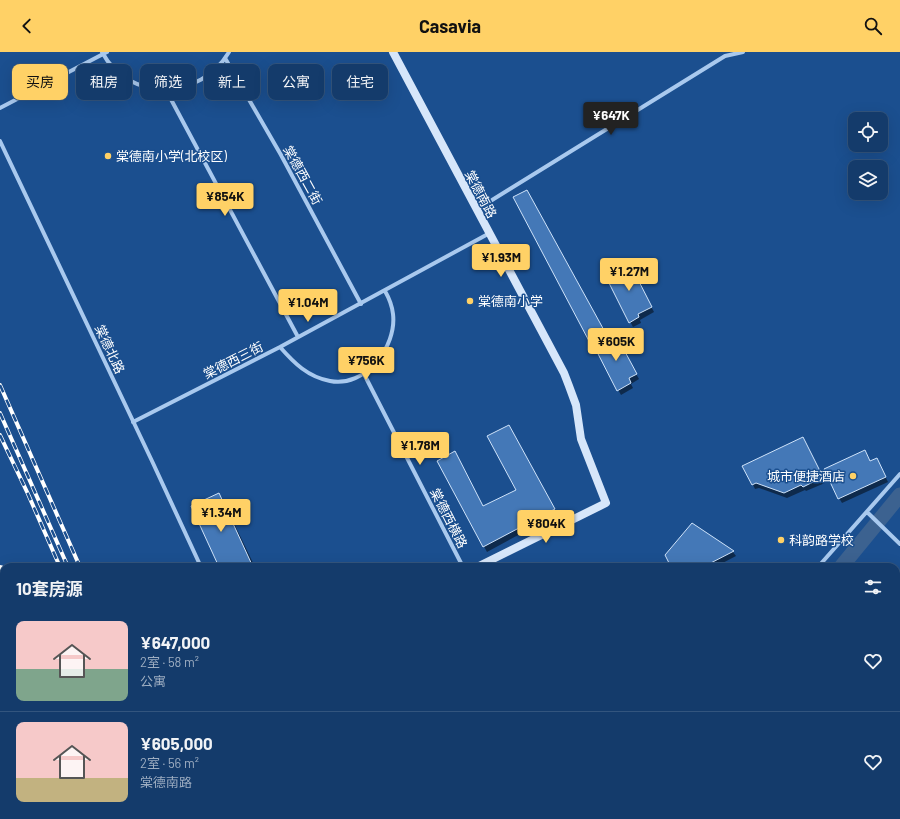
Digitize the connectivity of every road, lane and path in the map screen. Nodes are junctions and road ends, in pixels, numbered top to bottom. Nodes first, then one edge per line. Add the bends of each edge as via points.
1 (229, 52) edge
2 (393, 52) edge
3 (743, 52) edge
4 (104, 53) edge
5 (225, 58) junction
6 (196, 83) edge
7 (140, 84) edge
8 (171, 100) edge
9 (0, 108) edge
10 (0, 141) edge
11 (476, 210) junction
12 (488, 234) junction
13 (385, 291) junction
14 (361, 304) junction
15 (298, 337) junction
16 (280, 347) junction
17 (364, 374) junction
18 (133, 422) junction
19 (900, 474) edge
20 (867, 512) junction
21 (900, 544) edge
22 (199, 563) edge
23 (462, 563) edge
24 (485, 563) edge
25 (822, 563) edge

1 - 5 street
2 - 11 street, 棠德南路
3 - 11 street via 725,56
4 - 7 street via 120,74
4 - 9 street
5 - 6 street via 218,68
5 - 14 street, 棠德西二街 via 281,155
8 - 15 street
10 - 18 street, 棠德北路
11 - 12 street, 棠德南路
12 - 13 street, 棠德西三街
12 - 24 street, 棠德南路 via 569,386 576,405 581,439 606,503
13 - 14 street, 棠德西三街
13 - 17 street via 393,315 392,329 383,351
14 - 15 street, 棠德西三街
15 - 16 street, 棠德西三街
16 - 17 street via 301,369 330,382 345,382
16 - 18 street, 棠德西三街
17 - 23 street, 棠德西横路
18 - 22 street, 棠德北路
19 - 20 street
20 - 21 street
20 - 25 street

